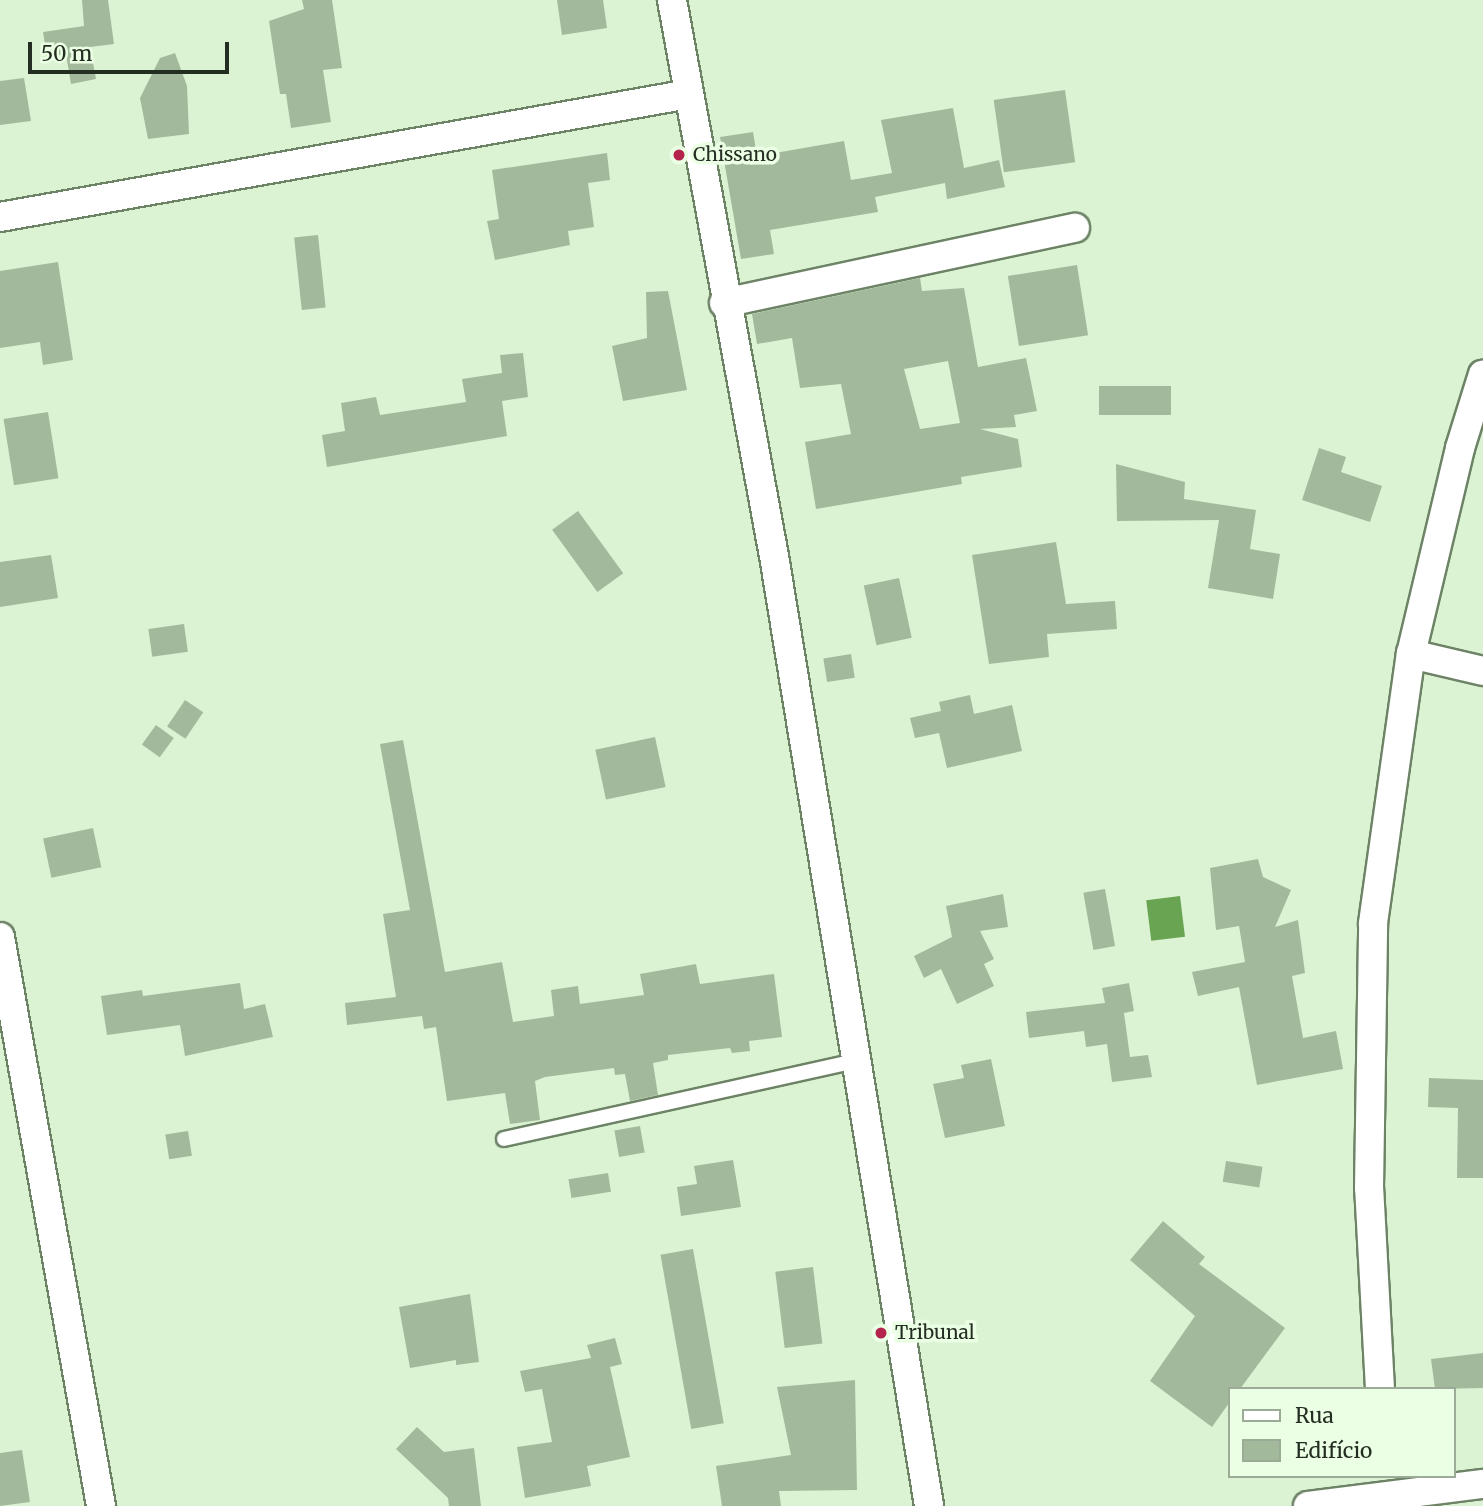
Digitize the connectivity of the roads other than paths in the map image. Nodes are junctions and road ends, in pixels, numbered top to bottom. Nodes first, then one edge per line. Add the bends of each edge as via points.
1 (671, 0) edge
2 (689, 94) junction
3 (0, 217) edge
4 (1076, 228) dead end
5 (724, 303) junction
6 (1483, 374) edge
7 (1411, 654) junction
8 (1483, 671) edge
9 (0, 937) edge
10 (859, 1059) junction
11 (504, 1139) dead end
12 (1380, 1387) edge
13 (1483, 1484) edge
14 (1385, 1486) edge
15 (101, 1506) edge
16 (929, 1506) edge
17 (1308, 1506) edge

1 - 2 street
2 - 3 street
2 - 5 street
4 - 5 street
5 - 10 street via 775,562
6 - 7 street via 1460,448
7 - 8 street
7 - 12 street via 1373,923 1369,1188
9 - 15 street
10 - 11 lane
10 - 16 street
13 - 14 street
14 - 17 street

